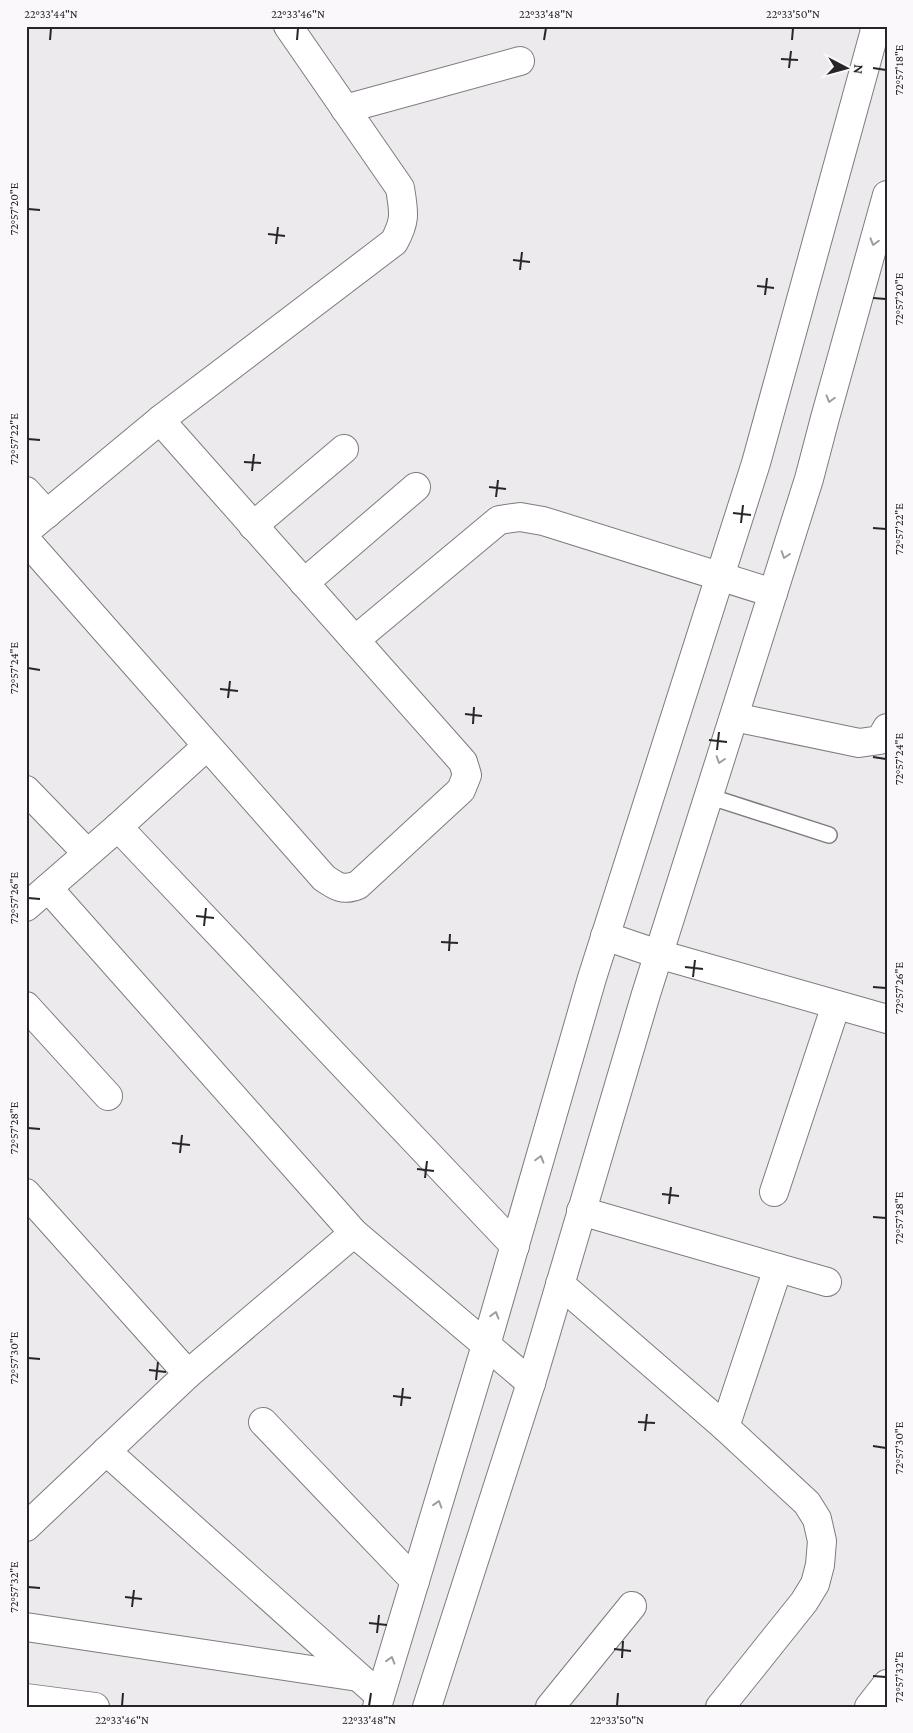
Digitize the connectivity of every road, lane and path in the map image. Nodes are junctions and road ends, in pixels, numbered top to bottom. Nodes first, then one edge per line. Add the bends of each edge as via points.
1 (288, 26) edge
2 (875, 26) edge
3 (520, 61) dead end
4 (345, 109) junction
5 (887, 195) edge
6 (160, 420) junction
7 (344, 449) dead end
8 (416, 488) dead end
9 (26, 491) edge
10 (36, 522) edge
11 (253, 526) junction
12 (26, 540) edge
13 (719, 577) junction
14 (304, 583) junction
15 (773, 593) junction
16 (355, 640) junction
17 (734, 717) junction
18 (887, 728) edge
19 (207, 746) junction
20 (26, 790) edge
21 (708, 796) junction
22 (118, 827) junction
23 (829, 835) dead end
24 (87, 854) junction
25 (33, 899) edge
26 (605, 936) junction
27 (658, 954) junction
28 (836, 1004) junction
29 (26, 1006) edge
30 (887, 1019) edge
31 (108, 1096) dead end
32 (774, 1192) dead end
33 (26, 1193) edge
34 (581, 1211) junction
35 (354, 1232) junction
36 (515, 1246) junction
37 (778, 1268) junction
38 (827, 1282) dead end
39 (560, 1284) junction
40 (486, 1345) junction
41 (188, 1374) junction
42 (531, 1383) junction
43 (263, 1422) dead end
44 (725, 1427) junction
45 (106, 1451) junction
46 (26, 1527) edge
47 (415, 1581) junction
48 (632, 1606) dead end
49 (26, 1627) edge
50 (358, 1677) junction
51 (887, 1684) edge
52 (26, 1698) edge
53 (379, 1701) edge
54 (95, 1707) edge
55 (427, 1707) edge
56 (550, 1707) edge
57 (720, 1707) edge
58 (869, 1707) edge

1 - 4 street
2 - 13 street via 756,463
3 - 4 street
4 - 6 street via 400,188 402,227 394,242
5 -> 15 street via 809,479
6 - 10 street
6 - 11 street
7 - 11 street
8 - 14 street
9 - 10 street
11 - 14 street
12 - 19 street
13 - 15 street
13 - 16 street via 543,521 499,520
13 - 26 street
14 - 16 street
15 - 17 street
16 - 19 street via 463,762 467,775 461,790 358,885 348,889 336,887 324,878
17 - 18 street via 859,743 880,740
17 -> 21 street
19 - 22 street
20 - 24 street
21 - 23 lane
21 - 27 street
22 - 24 street
22 - 36 street
24 - 25 street
25 - 35 street
26 - 27 street
36 -> 26 street
27 - 28 street
27 - 34 street
28 - 30 street
28 - 32 street
29 - 31 street
33 - 41 street
34 - 37 street
34 - 39 street
35 - 40 street
35 - 41 street
40 -> 36 street
37 - 38 street
37 - 44 street
39 - 42 street
39 - 44 street
40 - 42 street
47 -> 40 street
41 - 45 street
42 - 55 street
43 - 47 street
44 - 57 street via 807,1503 818,1519 822,1541 815,1584 804,1602
45 - 46 street
45 - 50 street
53 -> 47 street
48 - 56 street
49 - 50 street
50 - 53 street
51 - 58 street
52 - 54 street

